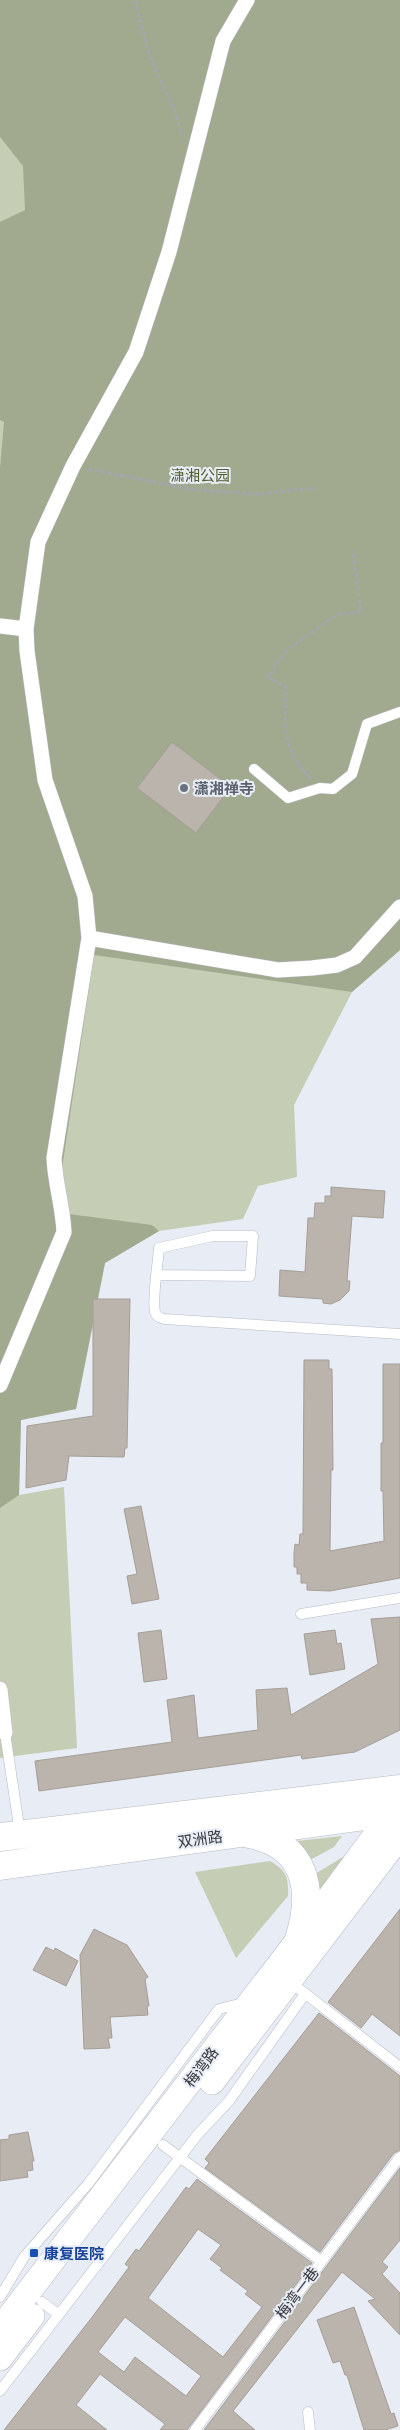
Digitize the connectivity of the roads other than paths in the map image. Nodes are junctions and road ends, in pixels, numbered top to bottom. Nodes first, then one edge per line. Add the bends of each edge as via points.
1 (247, 0) edge
2 (0, 626) edge
3 (26, 629) junction
4 (400, 712) edge
5 (254, 769) dead end
6 (400, 907) edge
7 (89, 938) junction
8 (157, 1275) junction
9 (400, 1334) edge
10 (0, 1385) edge
11 (400, 1598) edge
12 (301, 1614) dead end
13 (0, 1690) edge
14 (6, 1733) joint
15 (399, 1810) edge
16 (162, 1817) junction
17 (245, 1833) junction
18 (10, 1836) edge
19 (165, 1844) junction
20 (0, 1866) edge
21 (299, 1939) junction
22 (297, 1987) junction
23 (400, 2067) edge
24 (127, 2147) junction
25 (172, 2151) junction
26 (400, 2157) edge
27 (321, 2261) junction
28 (0, 2297) edge
29 (51, 2309) junction
30 (0, 2329) edge
31 (0, 2358) edge
32 (0, 2391) edge
33 (308, 2412) dead end
34 (195, 2430) edge
35 (310, 2430) edge

1 - 3 street via 223,41 169,252 136,352 73,466 38,542
2 - 3 street
3 - 7 street via 45,780 85,896
4 - 5 lane via 367,724 352,774 333,789 320,788 288,798
6 - 7 street via 355,957 338,965 312,968 278,970
7 - 10 street via 54,1158 64,1232
8 - 8 lane via 159,1248 213,1236 253,1236 250,1276
8 - 9 lane via 156,1313 164,1319
11 - 12 lane
13 - 14 street
14 - 18 lane
15 - 16 main road, 双洲路
15 - 17 main road, 双洲路
15 - 21 street, 梅湾路
15 - 22 street, 梅湾路
16 - 18 main road, 双洲路
16 - 19 main road
17 - 19 main road, 双洲路
17 - 21 main road via 278,1842 302,1871 306,1909
19 - 20 main road, 双洲路
21 - 24 street, 梅湾路 via 252,2001
22 - 23 lane
22 - 25 street, 梅湾路
24 - 28 lane via 57,2216 24,2257
24 - 30 street, 梅湾路
25 - 27 lane
25 - 29 street, 梅湾路
26 - 27 lane, 梅湾一巷
27 - 34 lane, 梅湾一巷
29 - 31 street, 梅湾路
29 - 32 lane
33 - 35 lane

